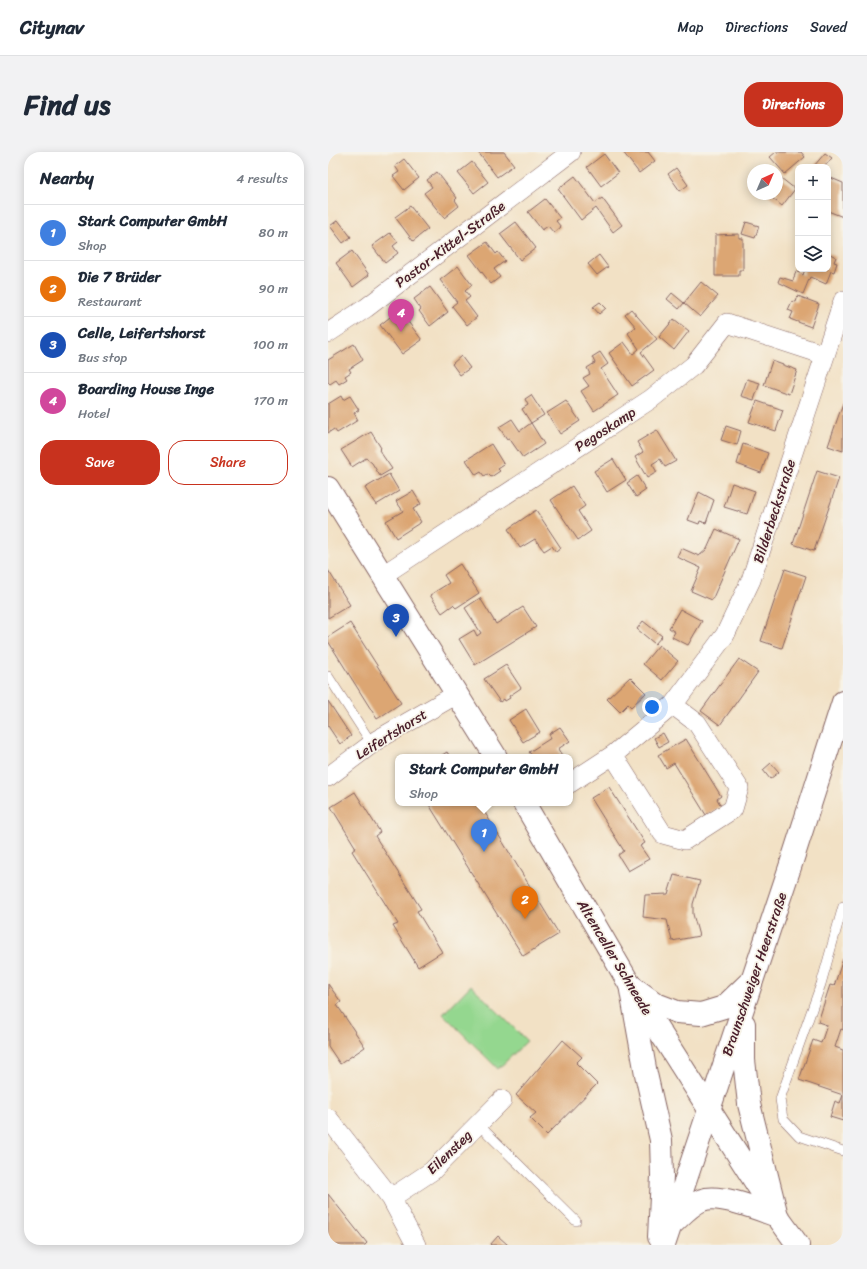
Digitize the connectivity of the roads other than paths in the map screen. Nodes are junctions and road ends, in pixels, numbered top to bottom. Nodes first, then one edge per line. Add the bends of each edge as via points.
1 (571, 152) edge
2 (843, 301) edge
3 (328, 332) edge
4 (825, 355) junction
5 (328, 488) edge
6 (383, 575) junction
7 (328, 676) edge
8 (457, 694) junction
9 (843, 702) edge
10 (673, 705) junction
11 (372, 744) junction
12 (494, 754) edge
13 (613, 755) junction
14 (328, 777) edge
15 (573, 780) edge
16 (531, 806) edge
17 (843, 906) edge
18 (751, 981) junction
19 (630, 985) junction
20 (502, 1100) dead end
21 (709, 1108) junction
22 (328, 1118) edge
23 (478, 1124) junction
24 (843, 1151) edge
25 (391, 1198) junction
26 (777, 1216) junction
27 (576, 1222) dead end
28 (667, 1236) edge
29 (416, 1245) edge
30 (658, 1245) edge
31 (798, 1245) edge

1 - 3 street, Pastor-Kittel-Straße via 366,308
2 - 4 street, Bilderbeckstraße
4 - 6 street, Pegoskamp via 727,323 694,365 651,399
4 - 10 street, Bilderbeckstraße via 751,580 725,635
5 - 6 main road
6 - 8 main road
7 - 11 lane
8 - 11 street, Leifertshorst
8 - 12 main road
9 - 18 main road, Braunschweiger Heerstraße
10 - 13 street, Bilderbeckstraße
10 - 13 street via 697,724 739,788 733,809 685,840 663,834
11 - 14 street, Leifertshorst
13 - 15 street, Bilderbeckstraße
16 - 19 main road, Altenceller Schneede
17 - 24 lane via 821,984 780,1099 783,1119 799,1136
18 - 19 main road via 724,1007 701,1014 677,1012 656,1004
18 - 21 main road, Braunschweiger Heerstraße
18 - 26 main road via 744,1026 744,1060 749,1104
19 - 21 main road, Altenceller Schneede
19 - 30 main road via 661,1140 662,1176
20 - 23 street, Eilensteg
21 - 26 main road, Altenceller Schneede
21 - 28 main road, Braunschweiger Heerstraße
22 - 25 street
23 - 25 street, Eilensteg via 432,1171
23 - 27 lane
25 - 29 street
26 - 28 main road via 740,1202 704,1199 689,1208
26 - 31 main road, Altenceller Schneede

